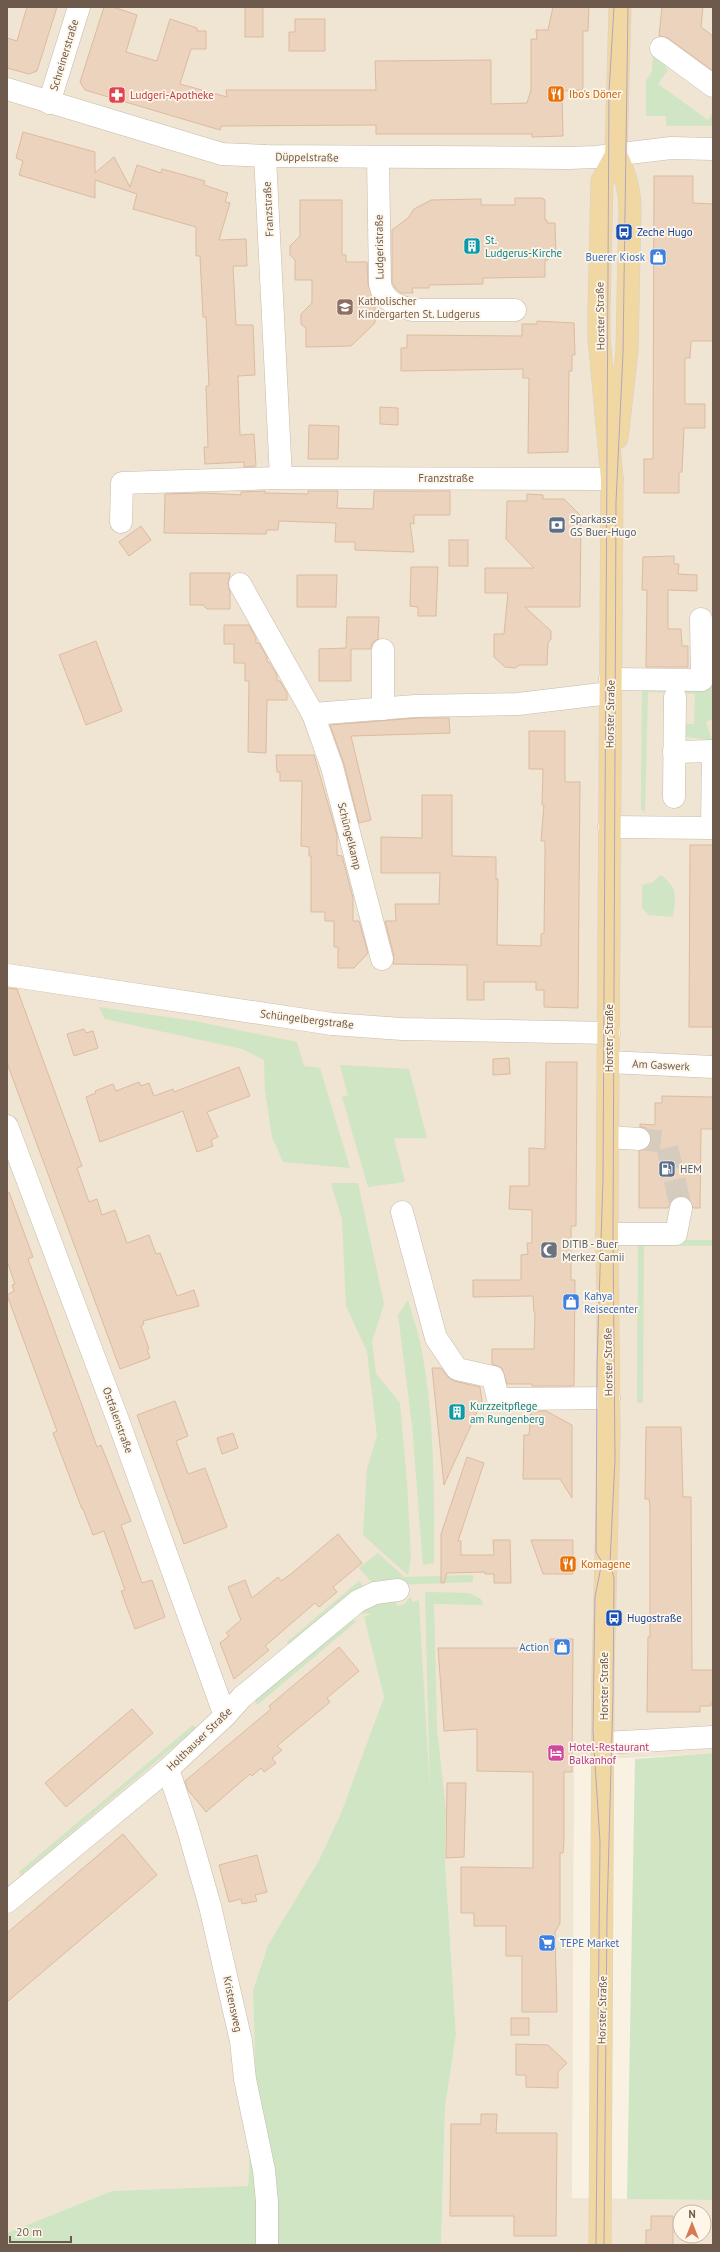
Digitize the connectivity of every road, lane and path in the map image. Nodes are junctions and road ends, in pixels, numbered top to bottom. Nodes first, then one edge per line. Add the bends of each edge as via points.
1 (78, 7) edge
2 (620, 7) edge
3 (660, 48) dead end
4 (713, 86) edge
5 (7, 89) edge
6 (49, 102) junction
7 (713, 149) edge
8 (616, 155) junction
9 (265, 156) junction
10 (378, 158) junction
11 (515, 310) dead end
12 (281, 478) junction
13 (612, 479) junction
14 (121, 522) dead end
15 (240, 584) dead end
16 (701, 619) dead end
17 (383, 650) dead end
18 (610, 686) junction
19 (675, 697) dead end
20 (383, 709) junction
21 (313, 714) junction
22 (674, 752) junction
23 (713, 752) edge
24 (674, 797) dead end
25 (609, 827) junction
26 (712, 827) edge
27 (382, 959) dead end
28 (7, 975) edge
29 (609, 1033) junction
30 (609, 1062) junction
31 (713, 1067) edge
32 (7, 1126) edge
33 (608, 1137) junction
34 (639, 1139) tunnel mouth
35 (681, 1208) tunnel mouth
36 (402, 1212) dead end
37 (606, 1234) junction
38 (609, 1398) junction
39 (398, 1590) dead end
40 (225, 1716) junction
41 (713, 1737) edge
42 (604, 1743) junction
43 (168, 1769) junction
44 (7, 1902) edge
45 (267, 2245) edge
46 (600, 2245) edge

1 - 6 street, Schreinerstraße
2 - 8 main road, Horster Straße
3 - 4 street
5 - 6 street, Düppelstraße
6 - 9 street, Düppelstraße via 222,154
7 - 8 street, Düppelstraße via 671,148
8 - 10 street, Düppelstraße via 569,158
8 - 13 main road, Horster Straße via 628,184 630,207 627,351
8 - 13 main road, Horster Straße via 602,181 598,338
9 - 10 street, Düppelstraße
9 - 12 street, Franzstraße
10 - 11 street, Ludgeristraße via 380,284 385,297 399,306 413,310
12 - 13 street, Franzstraße
12 - 14 street, Franzstraße via 122,483
13 - 18 main road, Horster Straße
15 - 21 street, Schüngelkamp
16 - 18 street via 702,680
17 - 20 street
18 - 20 street via 518,704
18 - 25 main road, Horster Straße
19 - 22 street
20 - 21 street
21 - 27 street, Schüngelkamp via 332,767
22 - 23 street
22 - 24 street
23 - 26 street
25 - 26 street
25 - 29 main road, Horster Straße
28 - 29 street, Schüngelbergstraße via 332,1024 402,1029
29 - 30 main road, Horster Straße
30 - 31 street, Am Gaswerk
30 - 33 main road, Horster Straße
32 - 40 street, Ostfalenstraße via 119,1423
33 - 34 street
33 - 37 main road, Horster Straße
35 - 37 street via 676,1234
36 - 38 street via 436,1338 457,1369 493,1377 498,1399
37 - 38 main road, Horster Straße
38 - 42 main road, Horster Straße
39 - 40 street, Holthauser Straße via 375,1593 358,1601 242,1696
40 - 43 street, Holthauser Straße
41 - 42 street
42 - 46 main road, Horster Straße
43 - 44 street, Holthauser Straße
43 - 45 street, Kristensweg via 194,1850 241,2041 245,2079 264,2170

